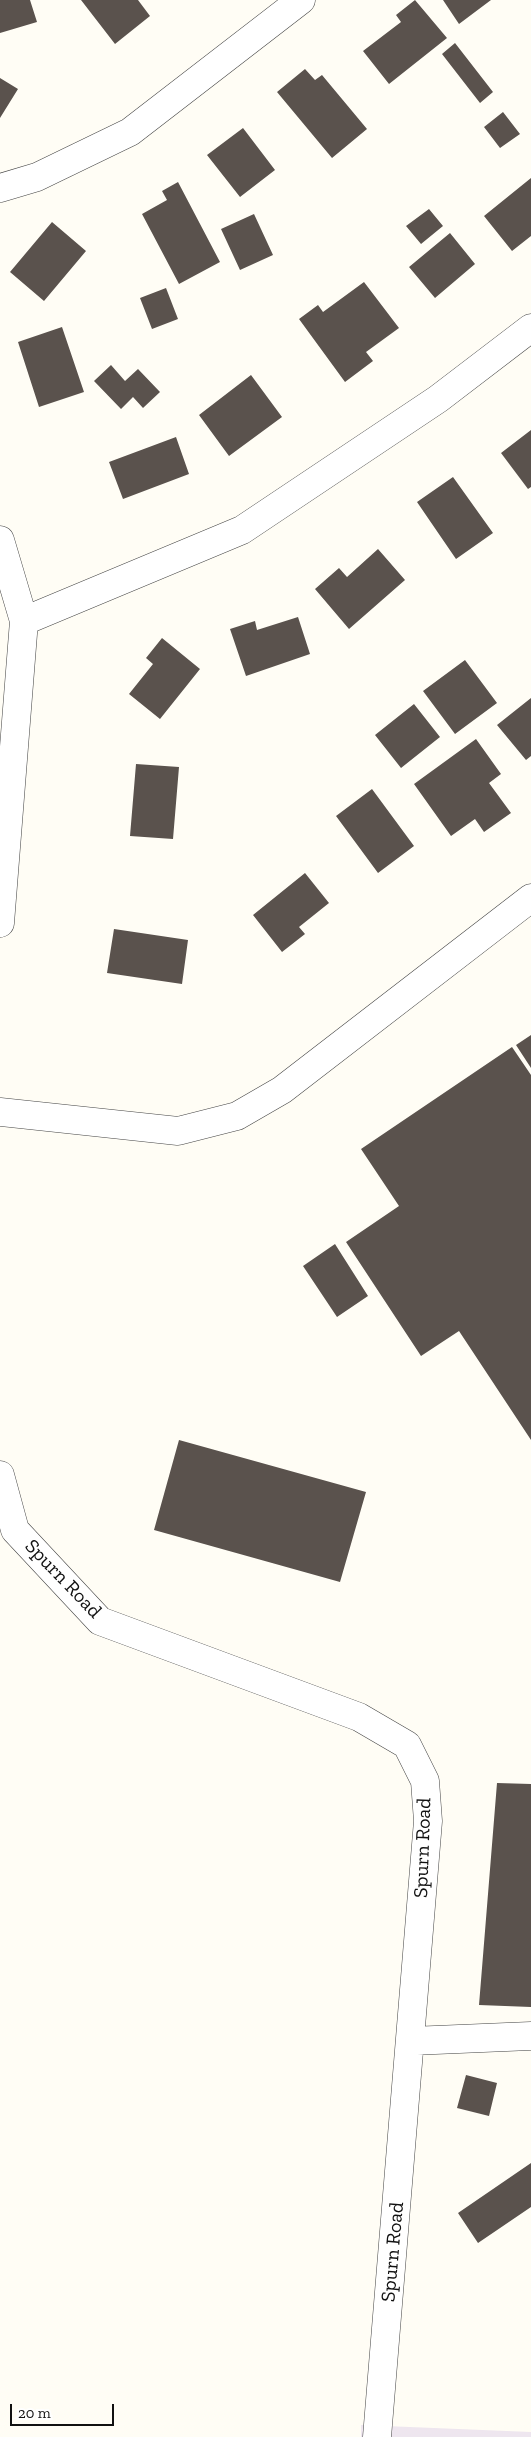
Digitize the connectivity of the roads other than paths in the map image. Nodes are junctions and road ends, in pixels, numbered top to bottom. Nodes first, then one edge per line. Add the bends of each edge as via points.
1 (301, 0) edge
2 (0, 188) edge
3 (531, 328) edge
4 (0, 540) edge
5 (24, 621) junction
6 (531, 898) edge
7 (0, 923) edge
8 (0, 1112) edge
9 (0, 1475) edge
10 (531, 2036) edge
11 (411, 2041) junction
12 (377, 2437) edge

1 - 2 street via 130,132 37,177
3 - 5 street via 438,399 242,530
4 - 5 street
5 - 7 street
6 - 8 street via 282,1090 237,1116 178,1131
9 - 11 street, Spurn Road via 15,1530 100,1621 359,1717 407,1745 425,1781 428,1821
10 - 11 street
11 - 12 street, Spurn Road

